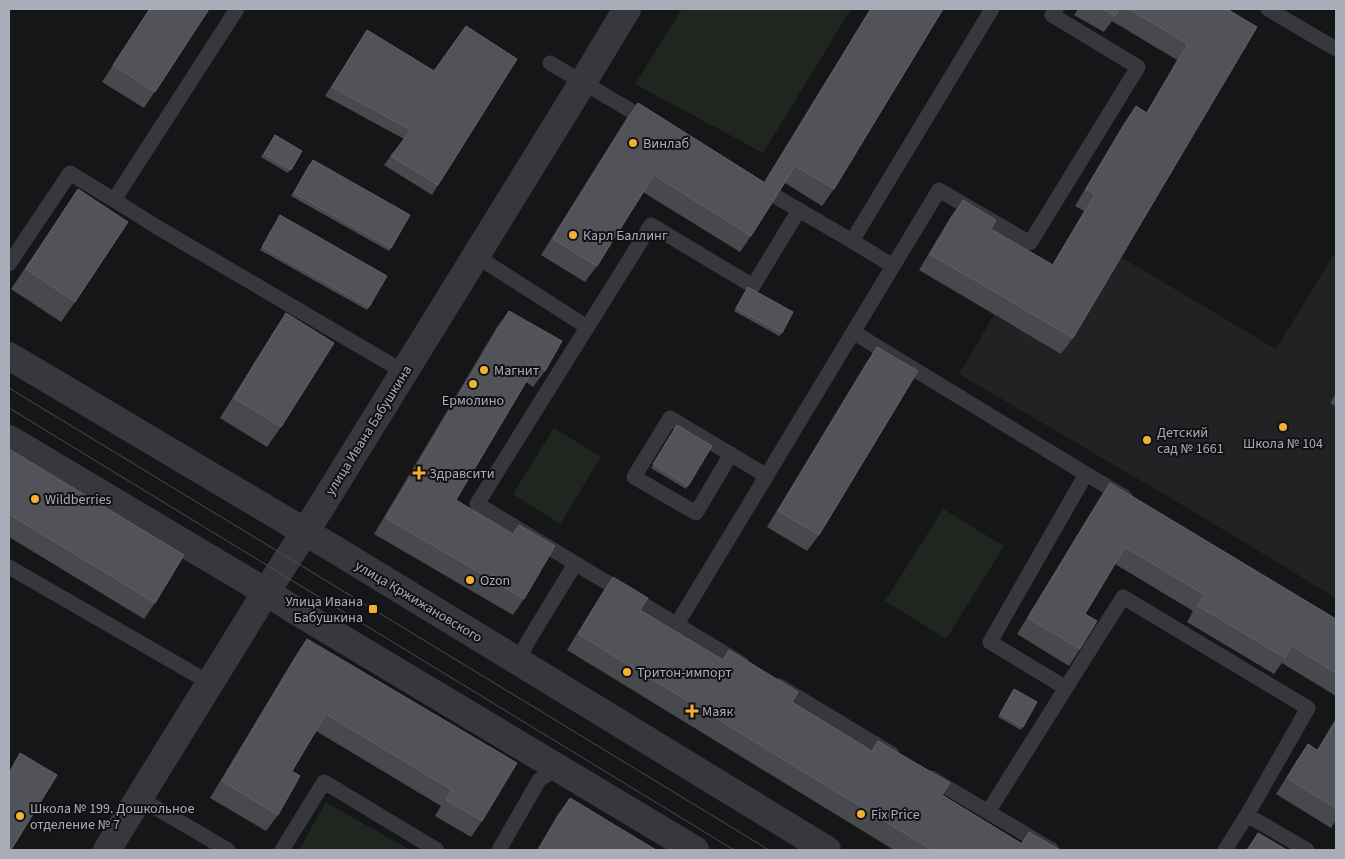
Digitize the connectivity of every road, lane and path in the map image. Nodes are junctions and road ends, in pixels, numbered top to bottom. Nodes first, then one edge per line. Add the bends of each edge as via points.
1 (237, 9) edge
2 (627, 9) edge
3 (992, 9) edge
4 (1056, 9) edge
5 (1268, 9) edge
6 (1336, 49) edge
7 (550, 63) dead end
8 (583, 82) junction
9 (661, 128) edge
10 (775, 196) edge
11 (114, 200) junction
12 (799, 210) junction
13 (852, 241) junction
14 (476, 256) junction
15 (9, 264) edge
16 (893, 266) junction
17 (587, 327) junction
18 (853, 332) junction
19 (9, 356) edge
20 (404, 372) junction
21 (9, 439) edge
22 (731, 454) junction
23 (1086, 474) junction
24 (767, 476) junction
25 (1138, 504) edge
26 (306, 532) junction
27 (576, 564) junction
28 (9, 567) edge
29 (266, 592) junction
30 (677, 624) junction
31 (517, 661) junction
32 (751, 669) edge
33 (767, 679) edge
34 (210, 683) junction
35 (1066, 688) junction
36 (558, 768) junction
37 (139, 798) junction
38 (988, 812) junction
39 (1247, 815) junction
40 (108, 850) edge
41 (228, 850) edge
42 (282, 850) edge
43 (437, 850) edge
44 (498, 850) edge
45 (695, 850) edge
46 (827, 850) edge
47 (1052, 850) edge
48 (1225, 850) edge
49 (1307, 850) edge

1 - 11 lane
2 - 8 street, улица Ивана Бабушкина
3 - 13 lane
4 - 16 lane via 1052,14 1138,66 1030,243 939,190
5 - 6 lane
7 - 8 lane
8 - 9 lane
8 - 14 street, улица Ивана Бабушкина
10 - 12 lane
11 - 15 lane via 70,173
11 - 20 lane
12 - 13 lane
12 - 17 lane via 753,286 650,225
13 - 16 lane
14 - 17 lane
14 - 20 street, улица Ивана Бабушкина
16 - 18 lane
17 - 27 lane via 477,504
18 - 23 lane
18 - 24 lane
19 - 26 street, улица Кржижановского
20 - 26 street, улица Ивана Бабушкина
21 - 29 street
22 - 22 lane via 670,418 634,477 696,513
22 - 24 lane
23 - 25 lane
23 - 35 lane via 990,642
24 - 30 lane
26 - 29 street, улица Ивана Бабушкина
26 - 31 street, улица Кржижановского
27 - 30 lane
27 - 31 lane
28 - 34 lane
29 - 34 street, улица Ивана Бабушкина
29 - 36 street
30 - 32 lane
31 - 46 street, улица Кржижановского
33 - 38 lane
34 - 37 street, улица Ивана Бабушкина
35 - 38 lane
35 - 39 lane via 1123,597 1308,708
36 - 44 lane via 539,780
36 - 45 street
37 - 40 street, улица Ивана Бабушкина
37 - 41 lane
38 - 47 lane
39 - 48 lane
39 - 49 lane
42 - 43 lane via 324,782

